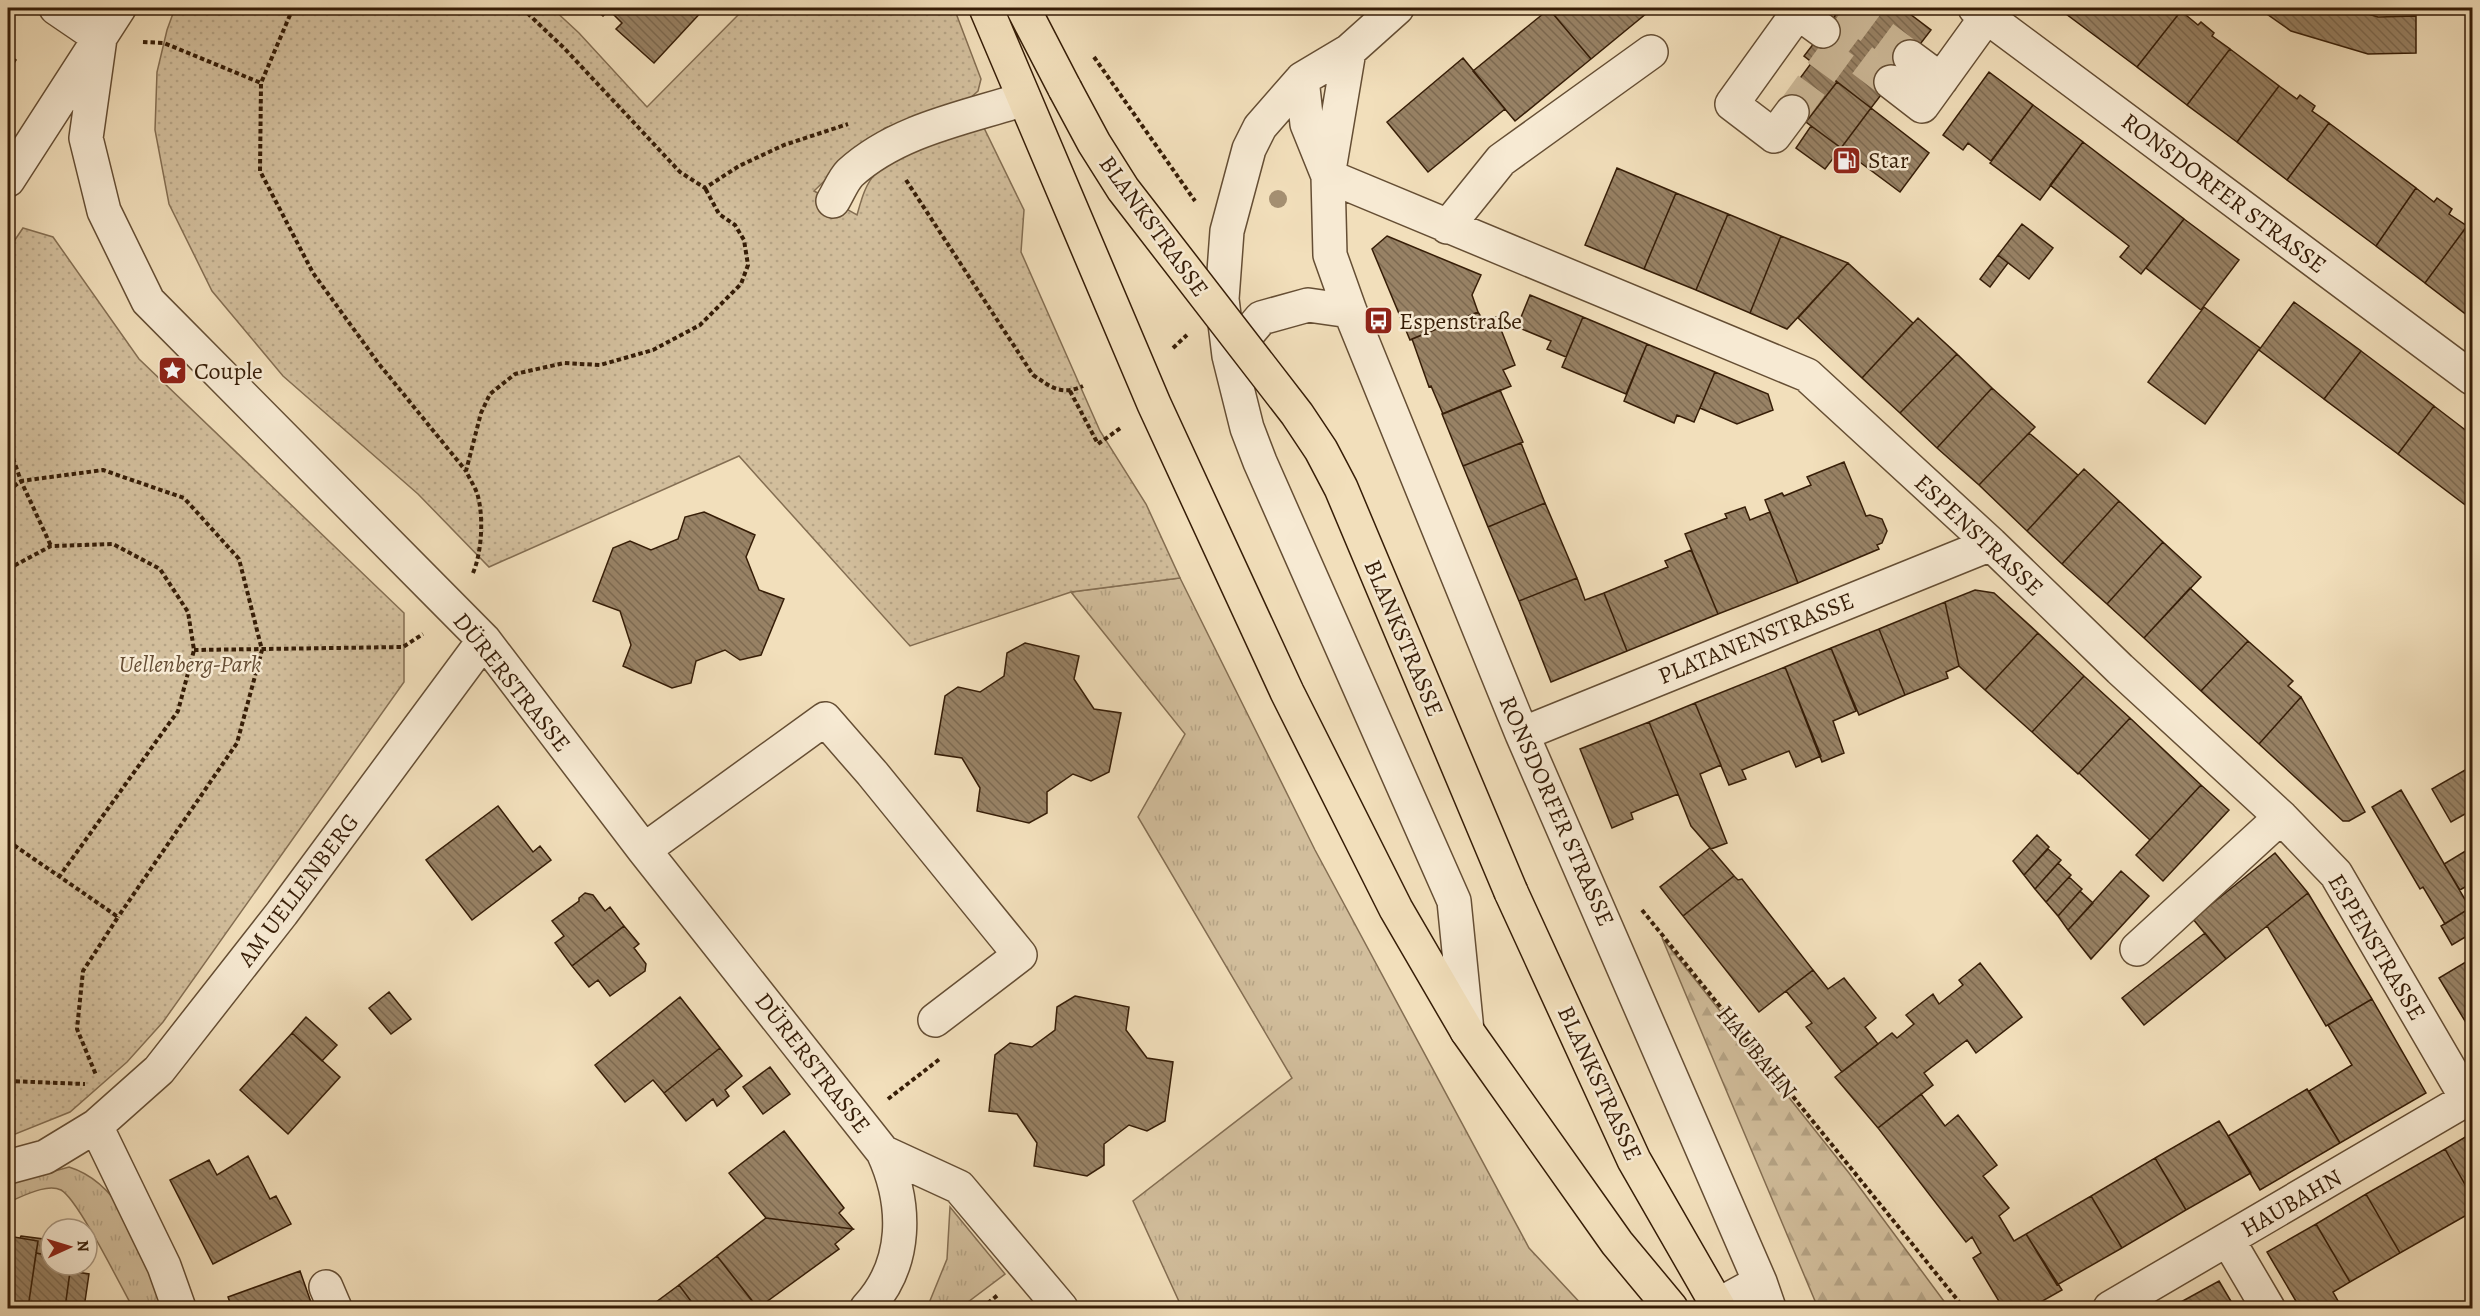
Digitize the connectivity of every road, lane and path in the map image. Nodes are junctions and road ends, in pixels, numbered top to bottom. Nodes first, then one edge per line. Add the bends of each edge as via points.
1 (56, 8) edge
2 (119, 8) edge
3 (293, 8) edge
4 (522, 8) edge
5 (986, 8) edge
6 (1023, 8) edge
7 (1397, 8) edge
8 (1799, 10) edge
9 (1981, 12) edge
10 (1823, 32) tunnel mouth
11 (100, 38) junction
12 (164, 43) dead end
13 (1349, 51) junction
14 (1651, 52) dead end
15 (1900, 70) tunnel mouth
16 (1302, 79) junction
17 (1112, 80) dead end
18 (261, 83) junction
19 (1024, 99) junction
20 (1792, 112) tunnel mouth
21 (885, 148) junction
22 (1328, 176) junction
23 (8, 180) edge
24 (705, 188) junction
25 (833, 201) dead end
26 (1199, 206) dead end
27 (1447, 227) junction
28 (1350, 311) junction
29 (1188, 334) dead end
30 (1171, 350) dead end
31 (1228, 356) junction
32 (2472, 378) edge
33 (1083, 386) dead end
34 (1071, 392) junction
35 (8, 444) edge
36 (1098, 444) dead end
37 (466, 471) junction
38 (21, 482) junction
39 (8, 491) edge
40 (1991, 544) junction
41 (51, 546) junction
42 (8, 569) edge
43 (456, 613) junction
44 (484, 640) junction
45 (194, 650) junction
46 (262, 650) junction
47 (1522, 734) junction
48 (2281, 817) junction
49 (8, 841) edge
50 (644, 850) junction
51 (59, 877) junction
52 (1637, 903) dead end
53 (118, 917) junction
54 (2137, 949) dead end
55 (935, 1020) dead end
56 (1467, 1031) junction
57 (937, 1060) dead end
58 (8, 1081) edge
59 (100, 1085) junction
60 (904, 1086) dead end
61 (2470, 1098) edge
62 (96, 1126) junction
63 (883, 1152) junction
64 (8, 1167) edge
65 (2228, 1240) junction
66 (1765, 1295) edge
67 (1664, 1302) edge
68 (179, 1308) edge
69 (867, 1308) edge
70 (1061, 1308) edge
71 (1705, 1308) edge
72 (1964, 1308) edge
73 (2110, 1308) edge
74 (2268, 1308) edge

1 - 11 street
2 - 11 street
3 - 18 path
4 - 24 path via 680,172
5 - 19 main road
6 - 71 main road, BLANKSTRASSE, bridge via 1094,143 1123,189 1297,414 1341,488 1511,892
7 - 13 street
8 - 10 street
8 - 20 street via 1732,104 1774,136
9 - 15 street via 1941,80
9 - 32 street, RONSDORFER STRASSE
11 - 23 street
11 - 43 street, DÜRERSTRASSE via 86,138 104,211 148,301
12 - 18 path
13 - 16 street
13 - 22 street, RONSDORFER STRASSE
14 - 27 street via 1501,160
16 - 22 street via 1307,124
16 - 31 street via 1260,127 1249,149 1227,231 1222,299
17 - 26 path
18 - 37 path via 260,171 313,273 379,364
19 - 21 street via 911,135
19 - 56 main road via 1154,404 1287,692 1396,909
21 - 24 path via 866,126 845,124 784,145 739,166
21 - 25 street via 848,175
21 - 34 path via 1033,375 1052,388
22 - 27 street, ESPENSTRASSE
22 - 28 street, RONSDORFER STRASSE via 1330,255
24 - 37 path via 719,214 735,225 744,240 748,265 741,284 700,325 653,351 600,365 564,363 516,374 490,394
27 - 40 street, ESPENSTRASSE via 1806,375
28 - 31 street via 1308,305 1261,318
28 - 47 street, RONSDORFER STRASSE
29 - 30 path
31 - 56 street via 1260,462 1454,902
33 - 34 path
34 - 36 path
35 - 38 path
37 - 43 path via 477,494 480,557
38 - 39 path
38 - 41 path
38 - 46 path via 103,471 184,498 239,560
40 - 47 street, PLATANENSTRASSE
40 - 48 street, ESPENSTRASSE
41 - 42 path
41 - 45 path via 113,544 160,569 188,612
43 - 44 street, DÜRERSTRASSE
43 - 46 path via 403,646
44 - 50 street, DÜRERSTRASSE
44 - 62 street, AM UELLENBERG via 282,913 159,1070
45 - 46 path
45 - 51 path via 178,711
46 - 53 path via 237,743
47 - 66 street, RONSDORFER STRASSE
48 - 54 street
48 - 61 street, ESPENSTRASSE via 2336,874
49 - 51 path
50 - 55 street via 825,719 1020,955
50 - 63 street, DÜRERSTRASSE
51 - 53 path
52 - 72 path, HAUBAHN
53 - 59 path via 83,971 77,1029
56 - 67 main road via 1617,1243
57 - 60 path
58 - 59 path
59 - 62 path
61 - 65 street, HAUBAHN
62 - 64 street, AM UELLENBERG via 45,1157
62 - 68 street via 164,1266
63 - 69 street, DÜRERSTRASSE via 899,1196 900,1232 881,1294
63 - 70 street via 959,1187
65 - 73 street, HAUBAHN
65 - 74 street
66 - 71 street
67 - 71 main road

